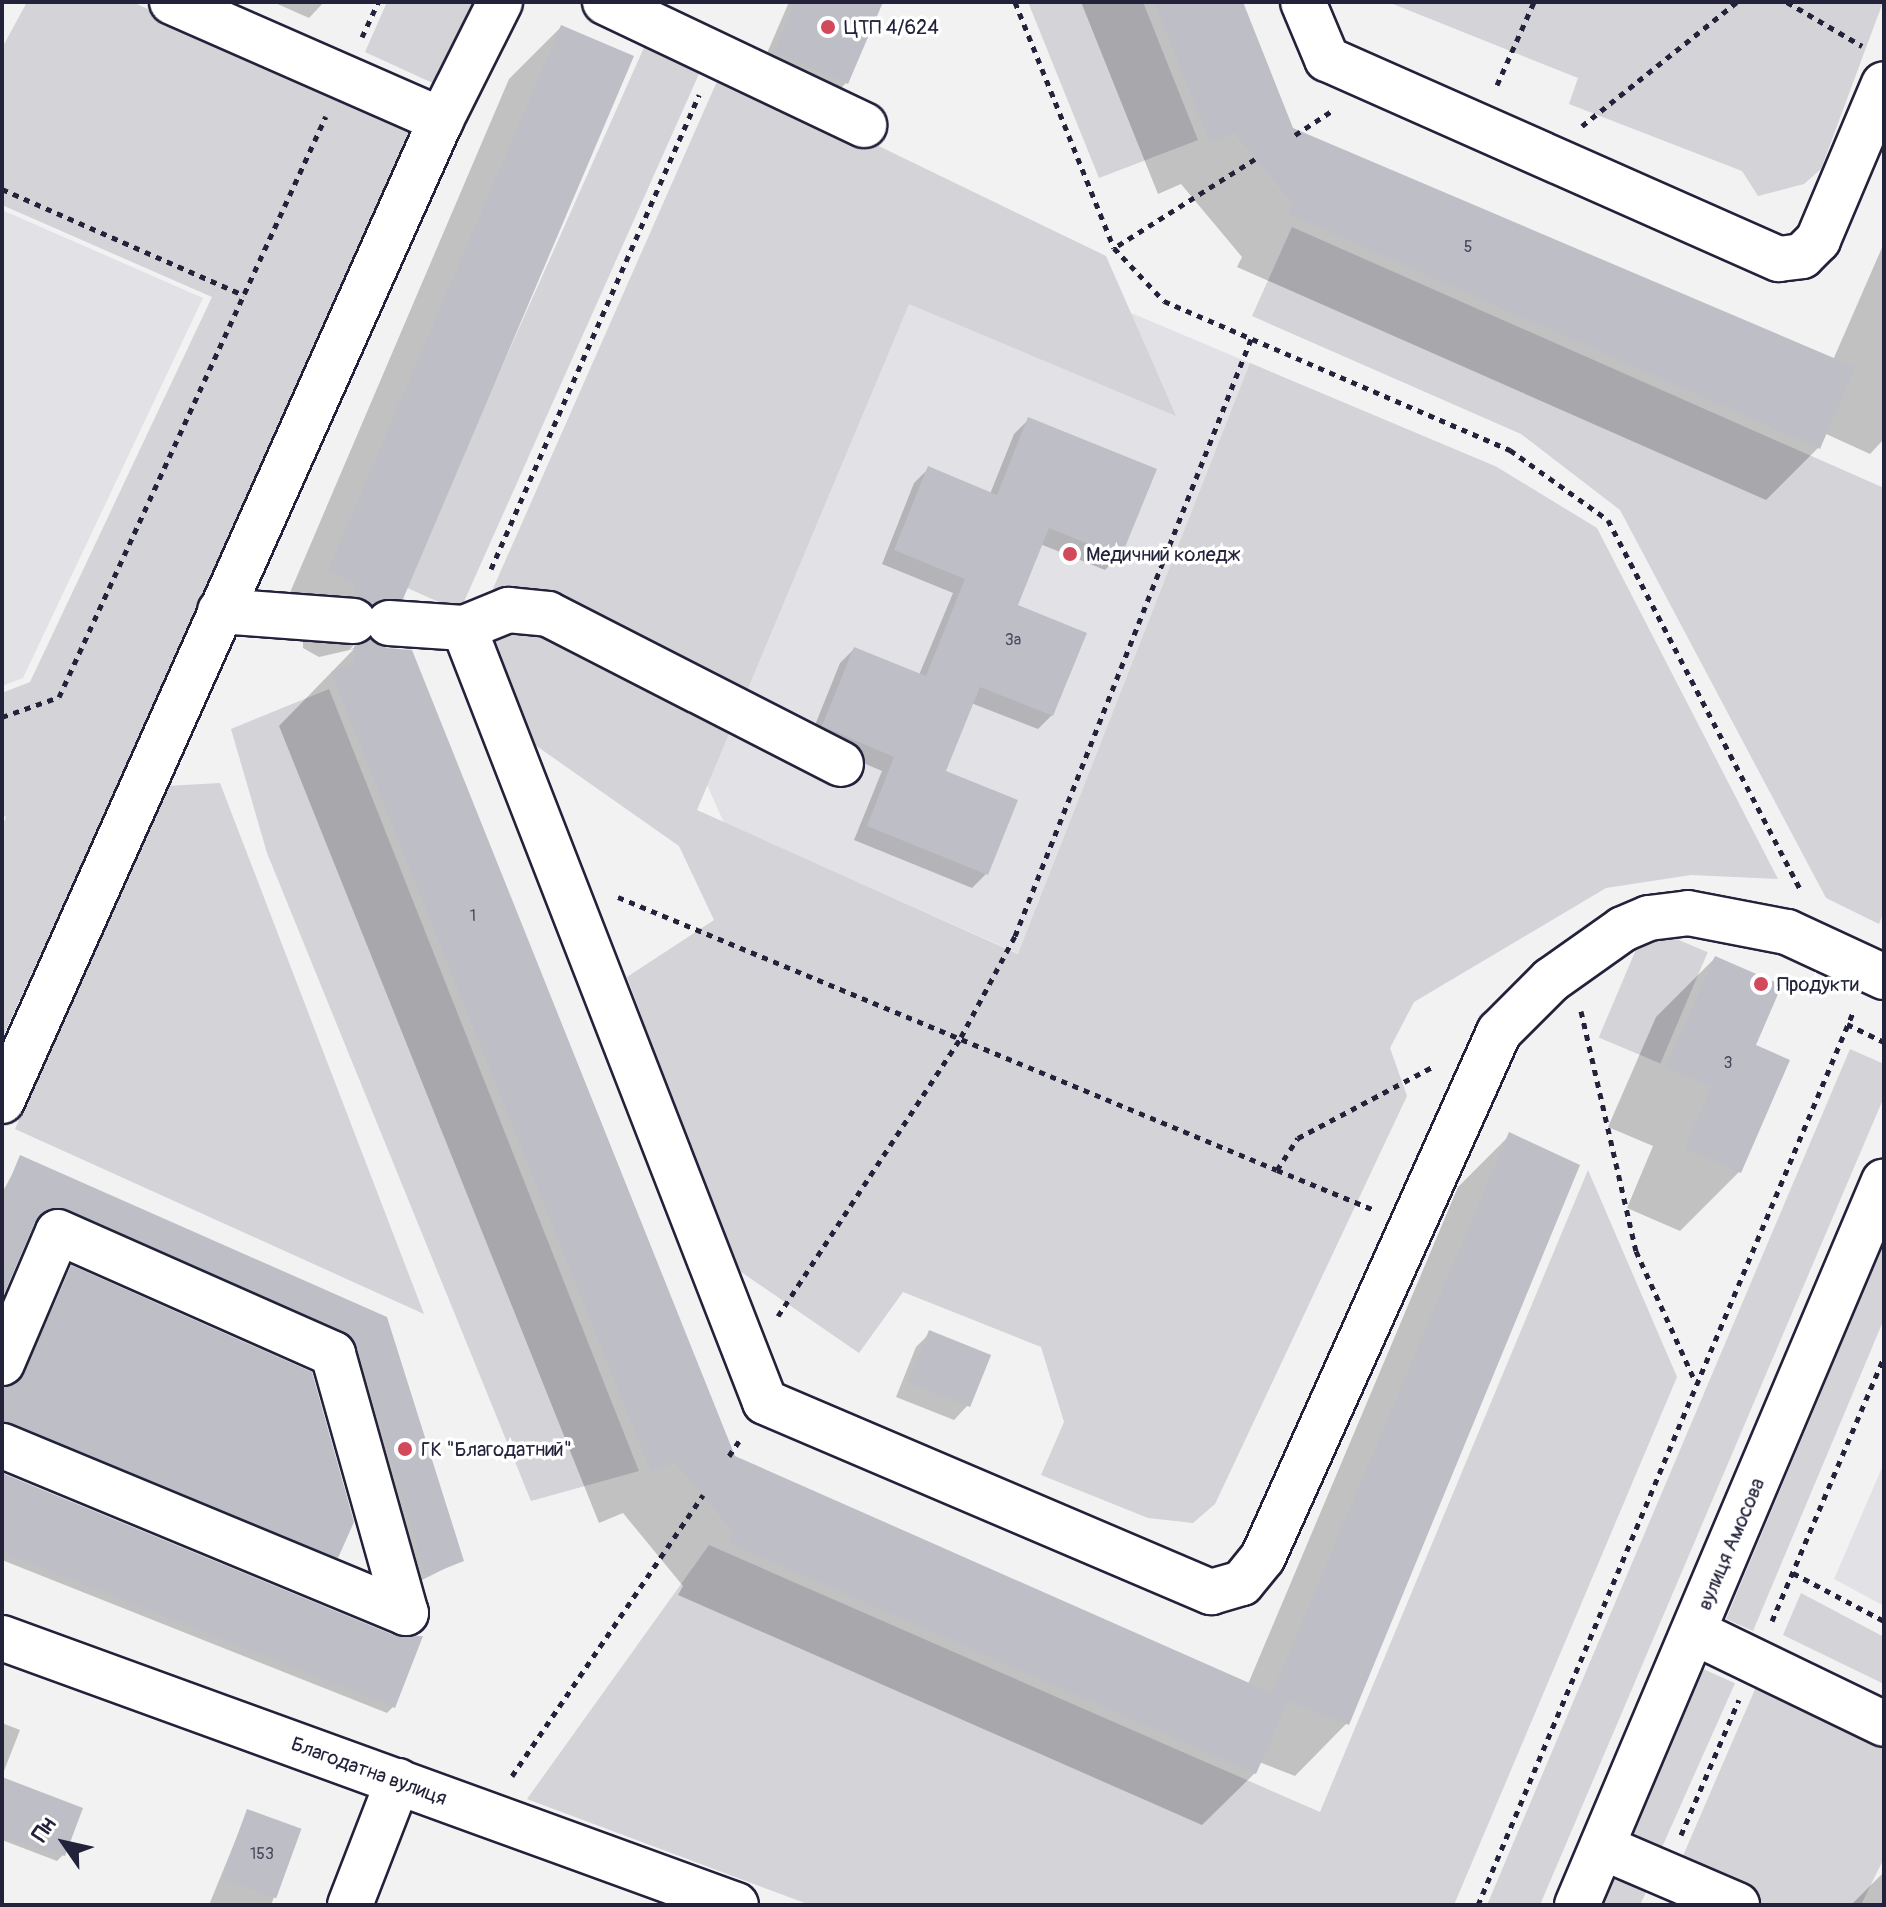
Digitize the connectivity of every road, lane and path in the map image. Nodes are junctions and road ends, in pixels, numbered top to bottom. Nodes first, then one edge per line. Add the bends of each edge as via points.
1 (172, 2) edge
2 (378, 2) edge
3 (500, 2) edge
4 (605, 2) edge
5 (1015, 2) edge
6 (1303, 2) edge
7 (1534, 2) edge
8 (1737, 2) edge
9 (1787, 2) edge
10 (717, 55) junction
11 (1878, 68) edge
12 (344, 78) junction
13 (441, 120) junction
14 (864, 125) dead end
15 (1478, 127) junction
16 (1543, 156) junction
17 (1255, 159) dead end
18 (2, 189) edge
19 (1114, 248) junction
20 (244, 295) junction
21 (1251, 339) junction
22 (220, 611) junction
23 (464, 628) junction
24 (2, 717) edge
25 (841, 764) dead end
26 (560, 874) junction
27 (1570, 963) junction
28 (1863, 967) edge
29 (1847, 1024) junction
30 (1499, 1032) junction
31 (961, 1037) junction
32 (1884, 1042) edge
33 (2, 1101) edge
34 (1277, 1170) junction
35 (1884, 1181) edge
36 (1412, 1226) junction
37 (749, 1360) junction
38 (2, 1363) edge
39 (1695, 1381) junction
40 (2, 1446) edge
41 (703, 1495) dead end
42 (1793, 1573) dead end
43 (1884, 1621) edge
44 (1694, 1632) junction
45 (2, 1638) edge
46 (1884, 1724) edge
47 (398, 1781) junction
48 (486, 1813) junction
49 (1602, 1847) junction
50 (350, 1905) edge
51 (736, 1905) edge
52 (1478, 1905) edge
53 (1577, 1905) edge
54 (1737, 1905) edge

1 - 12 street
2 - 12 path
3 - 13 street
4 - 10 street
5 - 19 path
6 - 15 street via 1327,59
7 - 15 path
8 - 16 path
9 - 11 path
10 - 14 street
10 - 23 path
11 - 16 street via 1824,229 1811,251 1797,258 1768,256
12 - 13 street
12 - 20 path
13 - 22 street
15 - 16 street
17 - 19 path
18 - 20 path
19 - 21 path via 1164,301
20 - 24 path via 59,697
21 - 28 path via 1510,450 1608,520
21 - 31 path via 1015,936
22 - 23 street
22 - 33 street
23 - 25 street via 508,610 553,616
23 - 26 street
26 - 31 path
26 - 37 street
27 - 28 street via 1623,929 1674,913 1749,921
27 - 30 street
27 - 39 path via 1636,1251
28 - 29 path
29 - 32 path
29 - 39 path
30 - 34 path via 1298,1138
30 - 36 street
31 - 34 path
31 - 37 path
34 - 36 path
35 - 44 street, вулиця Амосова
36 - 37 street via 1263,1557 1250,1576 1222,1591 1185,1583 765,1402
38 - 40 street via 58,1232 333,1354 406,1613
39 - 52 path
41 - 48 path
42 - 43 path
44 - 46 street
44 - 49 street, вулиця Амосова
45 - 47 street, Благодатна вулиця
47 - 48 street, Благодатна вулиця
47 - 50 street
48 - 51 street, Благодатна вулиця
49 - 53 street, вулиця Амосова
49 - 54 street

